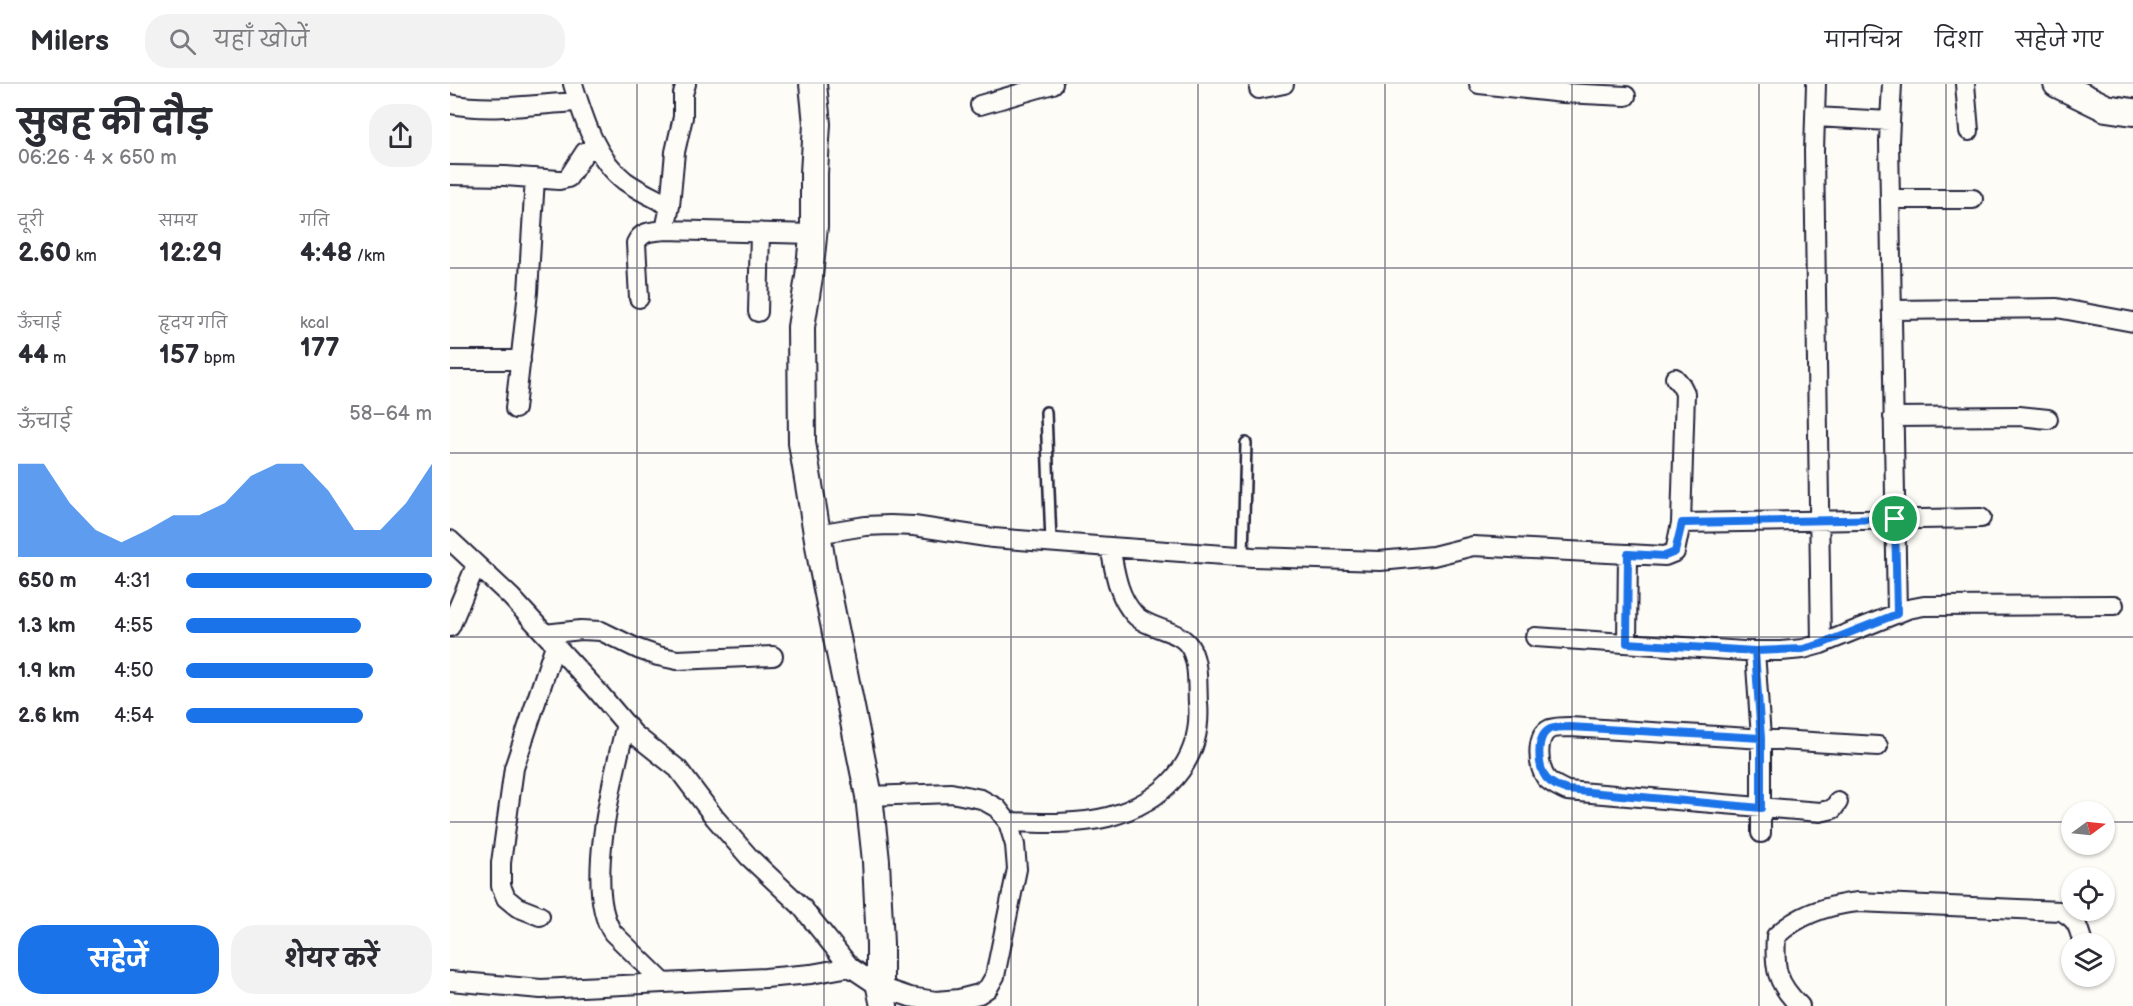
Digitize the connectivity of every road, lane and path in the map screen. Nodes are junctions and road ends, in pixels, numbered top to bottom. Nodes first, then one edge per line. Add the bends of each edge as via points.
1 (573, 84) edge
2 (686, 84) edge
3 (813, 84) edge
4 (1053, 84) edge
5 (1284, 84) edge
6 (1479, 84) edge
7 (1816, 84) edge
8 (1892, 84) edge
9 (1965, 84) edge
10 (2057, 84) edge
11 (1564, 88) edge
12 (1259, 89) dead end
13 (1626, 96) dead end
14 (578, 102) junction
15 (450, 104) edge
16 (980, 105) dead end
17 (2133, 112) edge
18 (1815, 117) junction
19 (1890, 121) junction
20 (1969, 131) dead end
21 (595, 147) junction
22 (450, 175) edge
23 (535, 178) junction
24 (1890, 199) junction
25 (1973, 199) dead end
26 (670, 206) junction
27 (665, 230) junction
28 (760, 233) junction
29 (813, 234) junction
30 (639, 298) dead end
31 (1892, 310) junction
32 (758, 312) dead end
33 (2133, 322) edge
34 (450, 360) edge
35 (521, 360) junction
36 (1675, 378) dead end
37 (515, 409) dead end
38 (1046, 412) dead end
39 (1893, 417) junction
40 (2048, 419) dead end
41 (1246, 442) dead end
42 (1981, 518) dead end
43 (1895, 519) junction
44 (1819, 522) junction
45 (1682, 523) junction
46 (817, 534) junction
47 (450, 540) edge
48 (1051, 543) junction
49 (1110, 547) junction
50 (1628, 554) junction
51 (1243, 556) junction
52 (476, 566) junction
53 (2114, 605) dead end
54 (1897, 614) junction
55 (451, 624) edge
56 (1535, 637) dead end
57 (550, 639) junction
58 (1627, 643) junction
59 (1821, 644) junction
60 (1755, 651) junction
61 (773, 656) dead end
62 (626, 724) junction
63 (1761, 738) junction
64 (1878, 746) dead end
65 (869, 796) junction
66 (1838, 801) dead end
67 (1761, 808) junction
68 (1008, 822) junction
69 (1761, 832) dead end
70 (540, 916) dead end
71 (2079, 933) edge
72 (850, 967) junction
73 (450, 981) edge
74 (664, 983) junction
75 (882, 996) edge
76 (1800, 1006) edge

1 - 14 street
2 - 26 street
3 - 29 street via 817,124
4 - 16 street
5 - 12 street
6 - 11 street
7 - 18 street
8 - 19 street
9 - 20 street
10 - 17 street via 2106,108
11 - 13 street
14 - 15 street via 485,108
14 - 21 street
18 - 19 street
18 - 44 street
19 - 24 street
21 - 23 street via 585,152 568,178
21 - 26 street via 625,181
22 - 23 street
23 - 35 street
24 - 25 street
24 - 31 street
26 - 27 street
27 - 28 street
27 - 30 street via 644,233 636,243
28 - 29 street
28 - 32 street
29 - 46 street via 801,327 801,382 802,443
31 - 33 street via 2057,308
31 - 39 street
34 - 35 street
35 - 37 street
36 - 45 street via 1685,393
38 - 48 lane
39 - 40 street
39 - 43 street
41 - 51 lane
42 - 43 street
43 - 44 street
43 - 54 street
44 - 45 street
44 - 59 street
45 - 50 street via 1675,552 1665,556
46 - 48 street via 890,525
46 - 65 street
47 - 52 street
48 - 49 street
49 - 51 street
49 - 68 street via 1118,587 1136,616 1185,640 1191,648 1195,660 1198,733 1180,773 1165,789 1136,806 1107,817
50 - 51 street via 1473,546 1407,560
50 - 58 street
52 - 55 street
52 - 57 street
53 - 54 street via 1948,605 1924,606
54 - 59 street
56 - 58 street
57 - 61 street via 581,630 601,631 638,649 677,660
57 - 62 street
57 - 70 street via 514,768 501,863 501,886 506,898
58 - 60 street
59 - 60 street via 1803,649
60 - 63 street
62 - 72 street via 678,769 749,857 801,906
62 - 74 street via 606,806 602,908 613,933
63 - 64 street
63 - 67 street
63 - 67 street via 1552,728 1545,732 1539,766 1546,779 1567,790
65 - 68 street via 951,793 981,799 997,808
65 - 75 street
66 - 67 street via 1833,809 1820,812
67 - 69 street
68 - 75 street via 1017,869 995,976 988,988 979,994 936,1001
71 - 76 street via 2074,918 2061,911 1836,904 1795,922 1776,936 1779,979 1786,993
72 - 74 street via 812,975
72 - 75 street
73 - 74 street via 541,989

